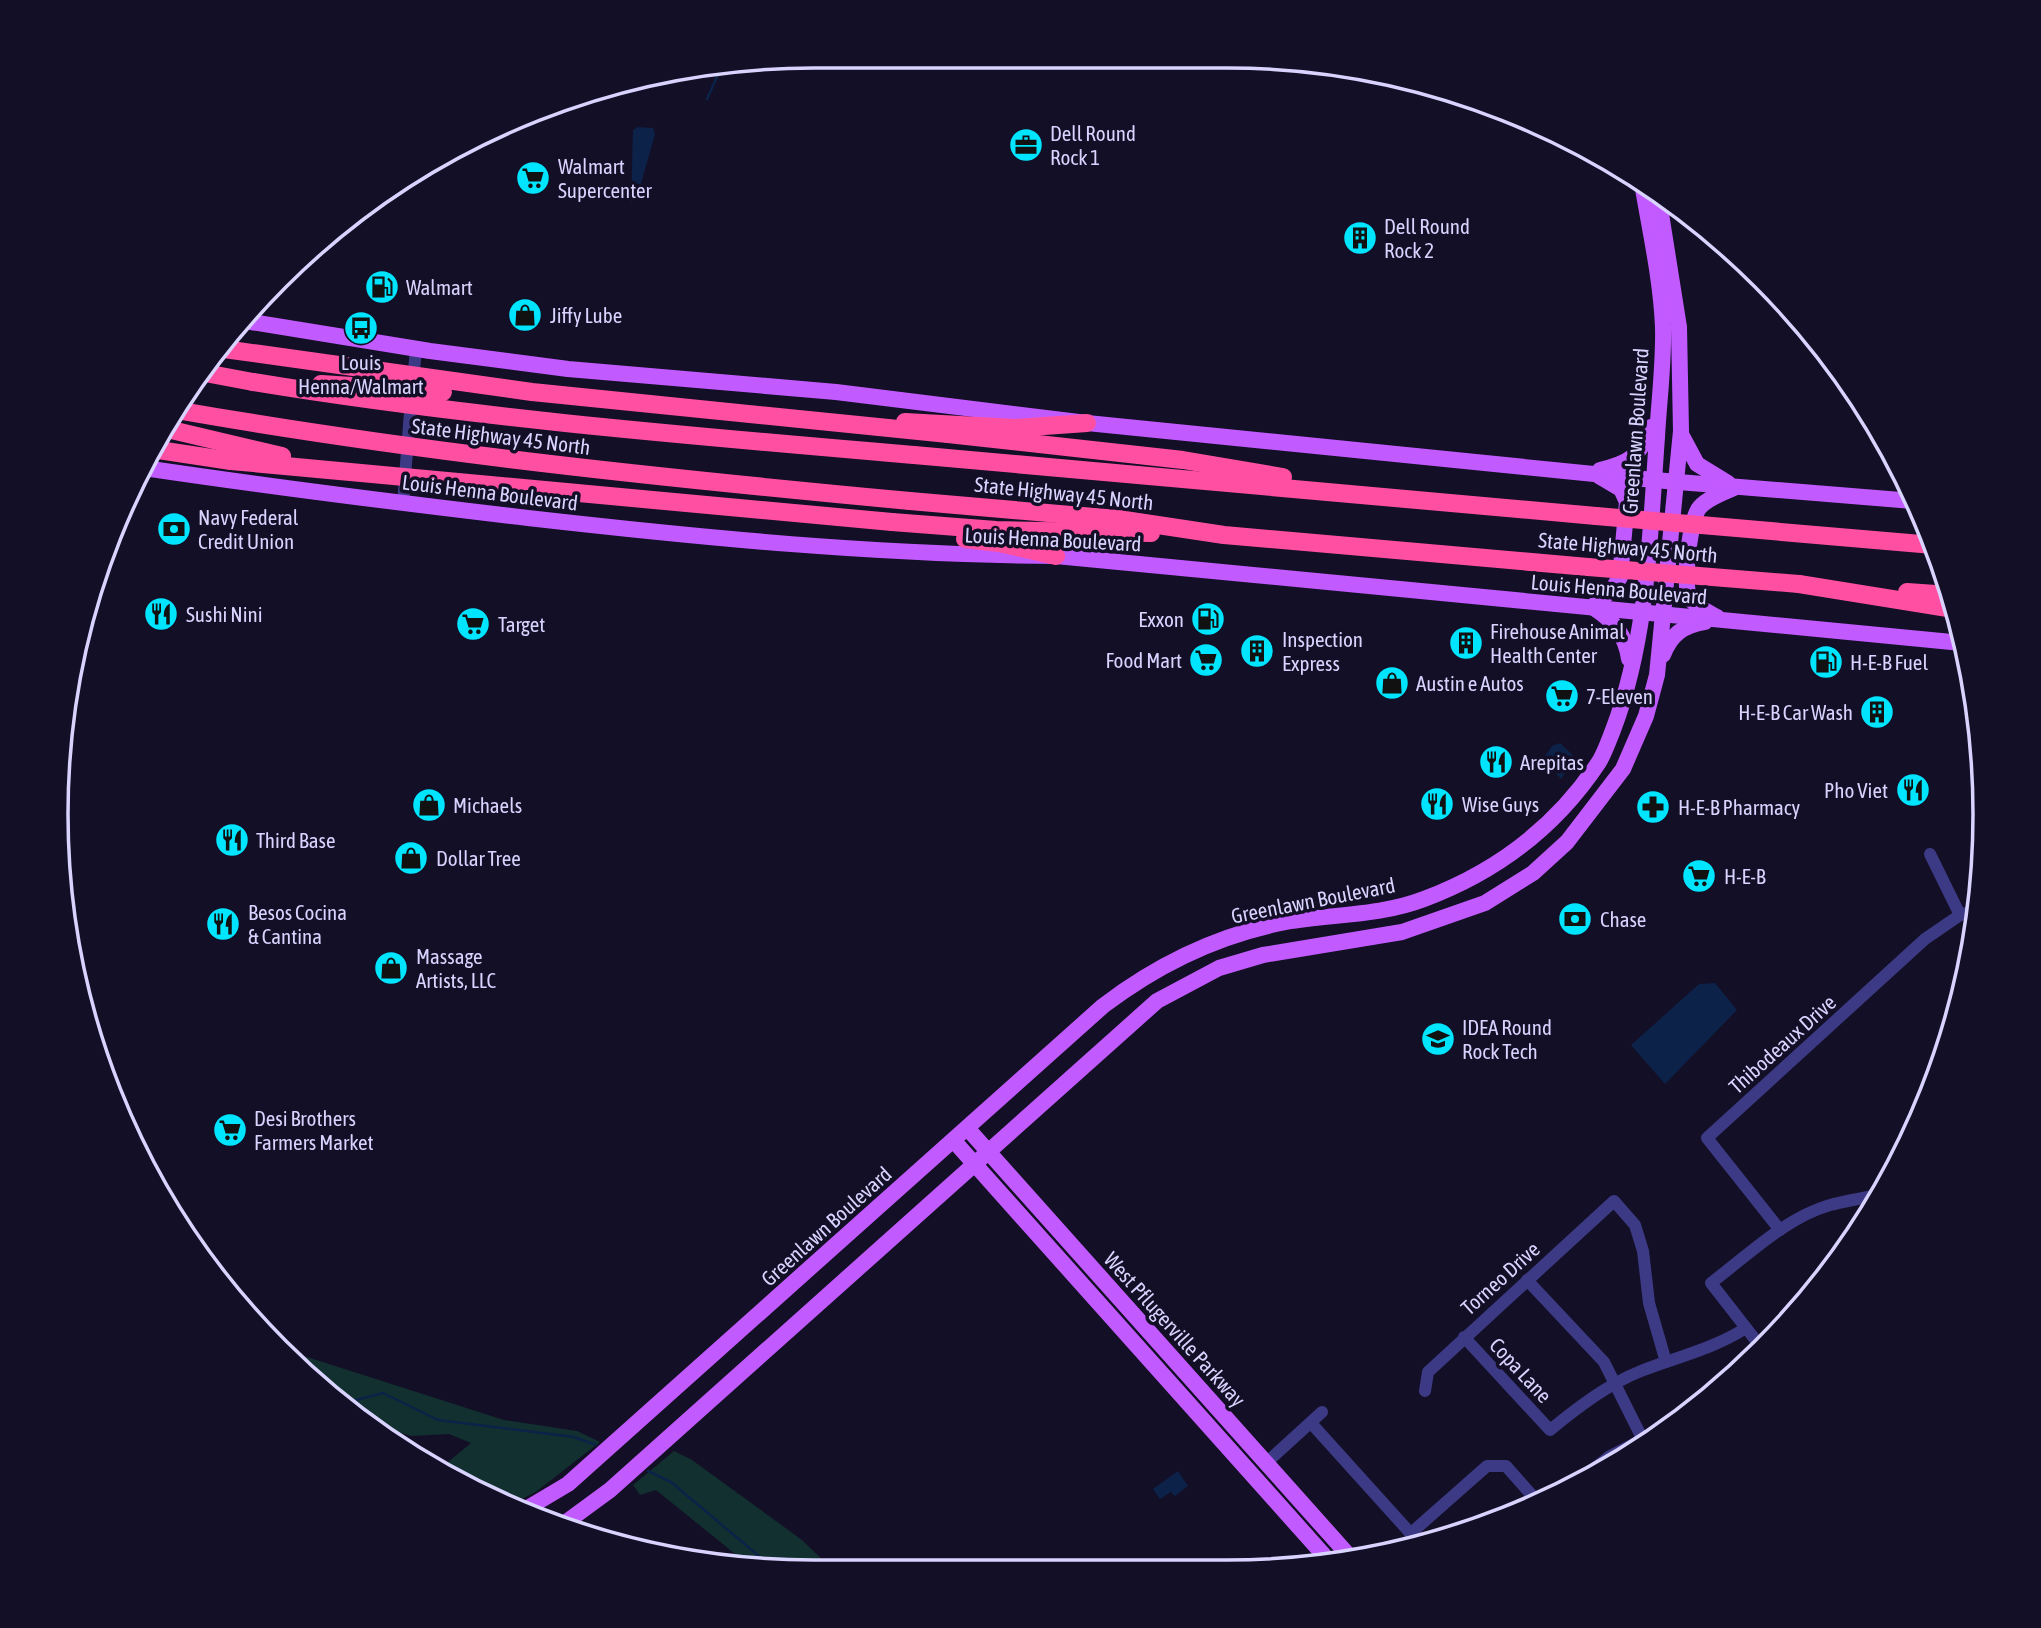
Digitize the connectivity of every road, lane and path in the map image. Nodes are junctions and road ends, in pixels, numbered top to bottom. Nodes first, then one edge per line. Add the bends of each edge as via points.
1 (1644, 196) edge
2 (1660, 207) edge
3 (1661, 299) junction
4 (253, 322) edge
5 (1679, 327) junction
6 (416, 349) junction
7 (230, 350) edge
8 (212, 374) edge
9 (254, 382) junction
10 (1659, 405) junction
11 (186, 412) edge
12 (1087, 423) junction
13 (175, 431) edge
14 (1681, 431) junction
15 (163, 450) edge
16 (153, 469) edge
17 (1590, 472) junction
18 (1654, 480) junction
19 (1677, 482) junction
20 (1736, 487) junction
21 (1348, 492) junction
22 (1903, 500) edge
23 (402, 503) junction
24 (1224, 535) junction
25 (1921, 543) edge
26 (1056, 556) junction
27 (1799, 584) junction
28 (1939, 594) edge
29 (1592, 607) junction
30 (1943, 608) edge
31 (1641, 612) junction
32 (1664, 614) junction
33 (1721, 619) junction
34 (1952, 642) edge
35 (1631, 671) junction
36 (1657, 675) junction
37 (1930, 854) dead end
38 (1966, 913) edge
39 (1960, 915) junction
40 (1325, 918) junction
41 (1332, 944) junction
42 (968, 1129) junction
43 (954, 1141) junction
44 (989, 1153) junction
45 (976, 1165) junction
46 (1866, 1198) edge
47 (1780, 1230) junction
48 (1527, 1280) junction
49 (1746, 1328) junction
50 (1464, 1337) junction
51 (1755, 1340) edge
52 (1666, 1362) junction
53 (1615, 1385) junction
54 (1200, 1388) junction
55 (1425, 1391) dead end
56 (1186, 1400) junction
57 (1322, 1412) dead end
58 (1311, 1423) junction
59 (1640, 1434) edge
60 (1266, 1462) junction
61 (1531, 1494) edge
62 (534, 1505) edge
63 (570, 1519) edge
64 (1410, 1534) joint
65 (1344, 1550) edge
66 (1322, 1553) edge

1 - 3 main road, Greenlawn Boulevard
2 - 5 main road, Greenlawn Boulevard
3 - 5 main road via 1675,312
3 - 10 main road, Greenlawn Boulevard
4 - 6 main road
5 - 14 main road, Greenlawn Boulevard
6 - 12 main road
6 - 23 street
7 - 21 highway, bridge via 524,391 1237,467
8 - 9 highway, State Highway 45 North
9 - 12 highway, bridge via 501,395 629,393 822,416 1015,428
9 - 21 highway, State Highway 45 North, bridge via 484,415
10 - 17 main road via 1636,458
10 - 18 main road, Greenlawn Boulevard
11 - 24 highway, State Highway 45 North, bridge via 519,463 1118,519
12 - 17 main road
13 - 26 highway, bridge via 317,464 619,503 999,543
14 - 19 main road, Greenlawn Boulevard
14 - 20 main road via 1696,464
15 - 24 highway, bridge via 292,467 892,522 996,530
16 - 23 main road, Louis Henna Boulevard
17 - 18 main road
17 - 29 main road via 1621,489 1628,502 1620,577
18 - 19 main road
18 - 31 main road, Greenlawn Boulevard
19 - 20 main road
19 - 32 main road, Greenlawn Boulevard
20 - 22 main road
20 - 33 main road via 1700,507 1693,519 1686,580 1689,597
21 - 25 highway, State Highway 45 North, bridge
23 - 26 main road, Louis Henna Boulevard via 710,538 915,554
24 - 27 highway, State Highway 45 North, bridge
26 - 29 main road, Louis Henna Boulevard
27 - 28 highway, State Highway 45 North
27 - 30 highway
29 - 31 main road, Louis Henna Boulevard
29 - 35 main road via 1619,630 1627,644
31 - 32 main road, Louis Henna Boulevard
31 - 35 main road, Greenlawn Boulevard
32 - 33 main road, Louis Henna Boulevard
32 - 36 main road, Greenlawn Boulevard
33 - 34 main road, Louis Henna Boulevard
33 - 36 main road via 1679,630 1669,640
35 - 40 main road, Greenlawn Boulevard via 1601,759 1550,822 1522,846 1474,878 1420,900
36 - 41 main road, Greenlawn Boulevard via 1646,716 1623,769 1567,842 1533,873 1485,903 1434,923
37 - 39 street
38 - 39 street, Thibodeaux Drive
39 - 47 street, Thibodeaux Drive via 1925,940 1707,1138
40 - 41 main road
40 - 42 main road, Greenlawn Boulevard via 1227,936 1150,972 1103,1006
41 - 44 main road, Greenlawn Boulevard via 1263,955 1219,968 1157,1001
42 - 43 main road, Greenlawn Boulevard
42 - 44 main road, West Pflugerville Parkway
43 - 45 main road, West Pflugerville Parkway
43 - 62 main road, Greenlawn Boulevard via 568,1484
44 - 45 main road, Greenlawn Boulevard
44 - 54 main road, West Pflugerville Parkway
45 - 56 main road, West Pflugerville Parkway
45 - 63 main road, Greenlawn Boulevard via 610,1490
46 - 47 street via 1828,1206
47 - 49 street via 1711,1283
48 - 50 street, Torneo Drive
48 - 52 street, Torneo Drive via 1614,1201 1635,1225 1649,1303
48 - 53 street via 1604,1362
49 - 51 street
49 - 52 street via 1718,1344
50 - 53 street, Copa Lane via 1550,1430
50 - 55 street, Torneo Drive via 1428,1371
52 - 53 street
53 - 59 street
54 - 56 main road
54 - 60 main road, West Pflugerville Parkway
56 - 66 main road, West Pflugerville Parkway
57 - 58 street
58 - 60 street
58 - 64 street
60 - 65 main road, West Pflugerville Parkway
61 - 64 street via 1506,1466 1487,1466

